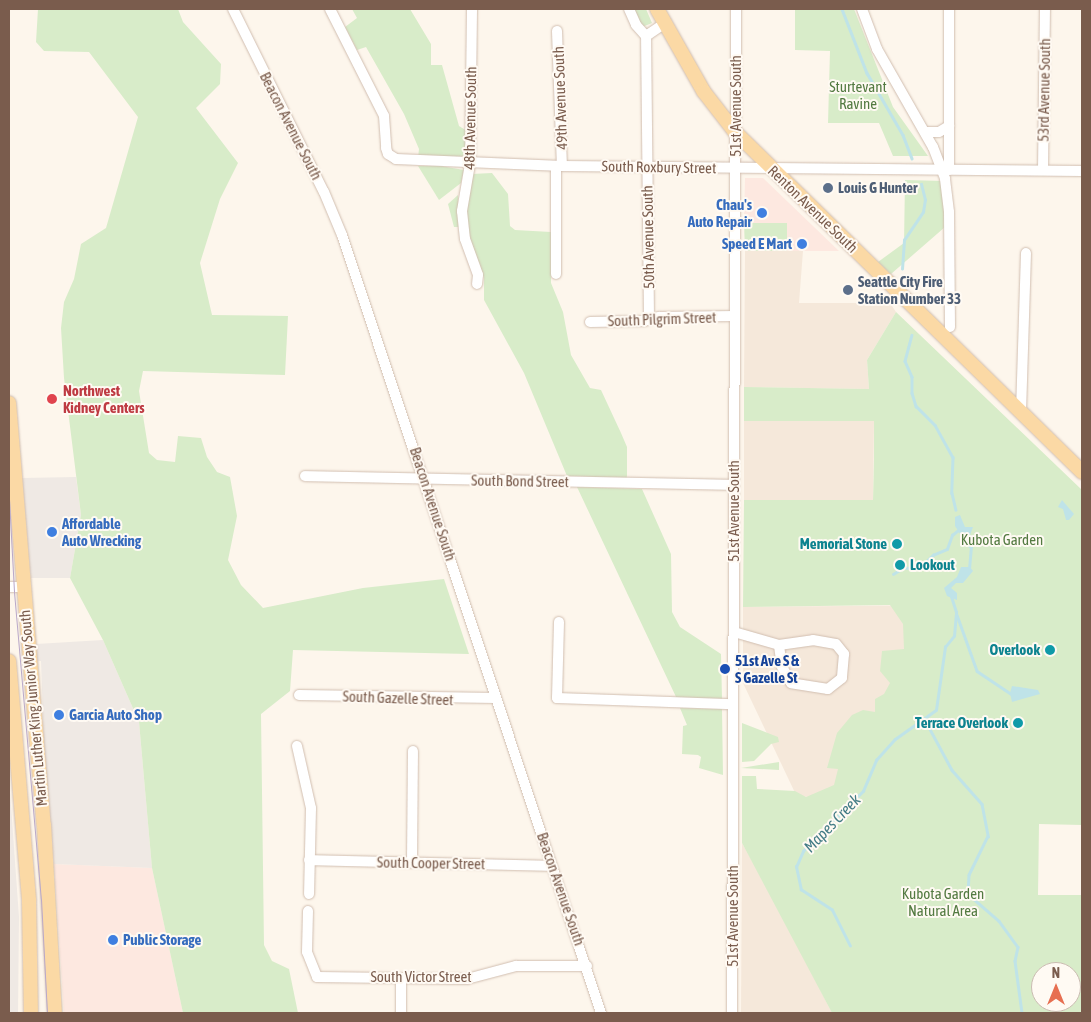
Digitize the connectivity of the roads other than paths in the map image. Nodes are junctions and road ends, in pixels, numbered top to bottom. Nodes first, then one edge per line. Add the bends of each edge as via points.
1 (233, 9) edge
2 (330, 9) edge
3 (472, 9) edge
4 (629, 9) edge
5 (658, 9) edge
6 (736, 9) edge
7 (862, 9) edge
8 (949, 9) edge
9 (1045, 9) edge
10 (664, 24) junction
11 (557, 31) dead end
12 (646, 36) junction
13 (949, 126) junction
14 (736, 132) junction
15 (925, 132) junction
16 (470, 164) junction
17 (559, 166) junction
18 (647, 167) junction
19 (735, 168) junction
20 (771, 168) junction
21 (802, 169) junction
22 (945, 170) junction
23 (1043, 170) junction
24 (1082, 171) edge
25 (793, 189) junction
26 (1026, 253) dead end
27 (556, 274) dead end
28 (477, 284) dead end
29 (734, 316) junction
30 (649, 318) junction
31 (590, 322) dead end
32 (950, 327) dead end
33 (9, 403) edge
34 (1021, 412) junction
35 (1082, 472) edge
36 (305, 476) dead end
37 (425, 479) junction
38 (734, 485) junction
39 (16, 586) edge
40 (559, 622) dead end
41 (734, 632) junction
42 (779, 644) junction
43 (9, 661) edge
44 (299, 695) dead end
45 (496, 698) junction
46 (733, 704) junction
47 (297, 746) dead end
48 (413, 751) dead end
49 (310, 860) junction
50 (412, 862) junction
51 (552, 866) junction
52 (309, 894) dead end
53 (308, 911) dead end
54 (587, 966) junction
55 (401, 979) junction
56 (31, 1013) edge
57 (55, 1013) edge
58 (401, 1013) edge
59 (601, 1013) edge
60 (732, 1013) edge

1 - 37 street, Beacon Avenue South via 342,235
2 - 16 street, South Roxbury Street via 384,116 388,154 396,159
3 - 16 street, 48th Avenue South
4 - 12 street
5 - 10 main road, Renton Avenue South
6 - 14 street, 51st Avenue South
7 - 15 street via 891,77
8 - 13 street
9 - 23 street, 53rd Avenue South
10 - 12 street
10 - 14 main road, Renton Avenue South via 704,92
11 - 17 street, 49th Avenue South
12 - 18 street, 50th Avenue South
13 - 15 street via 939,132
13 - 22 street
14 - 19 street, 51st Avenue South
14 - 20 main road, Renton Avenue South
15 - 22 street
16 - 17 street, South Roxbury Street
16 - 28 street, 48th Avenue South via 462,211 465,238 478,275
17 - 18 street, South Roxbury Street
17 - 27 street, 49th Avenue South
18 - 19 street, South Roxbury Street
18 - 30 street, 50th Avenue South
19 - 20 street, South Roxbury Street
19 - 29 street, 51st Avenue South
20 - 21 street, South Roxbury Street
20 - 25 main road, Renton Avenue South
21 - 22 street, South Roxbury Street
21 - 25 street via 794,179
22 - 23 street, South Roxbury Street
22 - 32 street via 950,212
23 - 24 street, South Roxbury Street
25 - 34 main road, Renton Avenue South
26 - 34 street
29 - 30 street, South Pilgrim Street
29 - 38 street, 51st Avenue South
30 - 31 street, South Pilgrim Street
33 - 39 main road, Martin Luther King Junior Way South
34 - 35 main road, Renton Avenue South
36 - 37 street, South Bond Street
37 - 38 street, South Bond Street
37 - 45 street, Beacon Avenue South
38 - 41 street, 51st Avenue South
39 - 57 main road, Martin Luther King Junior Way South via 44,824
40 - 46 street via 557,698
41 - 42 street
41 - 46 street, 51st Avenue South
42 - 42 street via 782,667 791,683 828,689 842,678 845,660 840,646 813,640
43 - 56 main road, Martin Luther King Junior Way South via 29,901
44 - 45 street, South Gazelle Street
45 - 51 street, Beacon Avenue South
46 - 60 street, 51st Avenue South
47 - 49 street via 311,808
48 - 50 street
49 - 50 street, South Cooper Street
49 - 52 street
50 - 51 street, South Cooper Street
51 - 54 street, Beacon Avenue South
53 - 55 street, South Victor Street via 307,952 313,974
54 - 55 street, South Victor Street via 517,966 467,979
54 - 59 street, Beacon Avenue South
55 - 58 street

